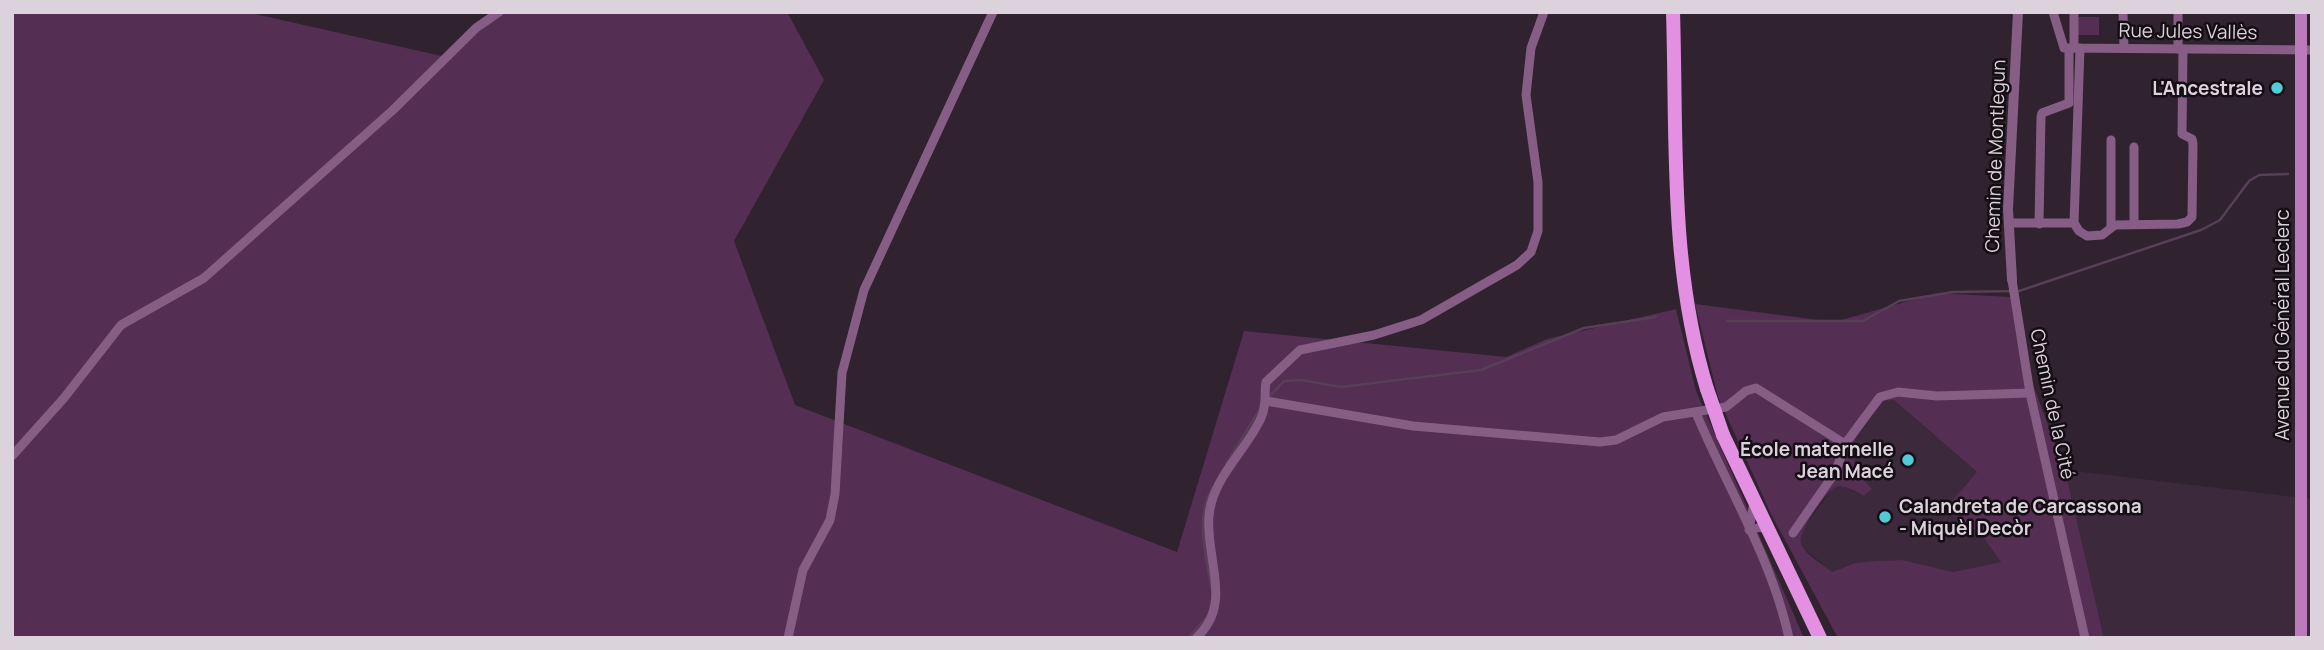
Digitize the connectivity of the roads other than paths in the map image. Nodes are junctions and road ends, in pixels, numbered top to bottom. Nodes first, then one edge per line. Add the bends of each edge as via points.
1 (499, 12) edge
2 (993, 12) edge
3 (1544, 12) edge
4 (2018, 12) edge
5 (2053, 12) edge
6 (2074, 12) edge
7 (2123, 12) edge
8 (2178, 12) edge
9 (2301, 12) edge
10 (1673, 13) edge
11 (2072, 48) junction
12 (2124, 48) junction
13 (2180, 49) junction
14 (2306, 50) edge
15 (2112, 140) dead end
16 (2134, 147) dead end
17 (2009, 223) junction
18 (2039, 223) junction
19 (2074, 223) junction
20 (2134, 224) junction
21 (2111, 227) junction
22 (2012, 280) joint
23 (2015, 300) joint
24 (2030, 393) junction
25 (1266, 401) junction
26 (1696, 413) junction
27 (1845, 444) junction
28 (12, 456) edge
29 (1754, 500) junction
30 (1749, 530) junction
31 (1769, 532) junction
32 (1793, 533) dead end
33 (788, 638) edge
34 (1196, 638) edge
35 (1789, 638) edge
36 (1819, 638) edge
37 (2085, 638) edge
38 (2301, 638) edge

1 - 28 street via 476,28 393,110 204,278 121,325
2 - 33 street via 864,290 842,373 830,520 803,570
3 - 25 street via 1531,48 1526,94 1538,182 1538,231 1531,252 1517,265 1421,320 1300,350 1266,382
4 - 17 street, Chemin de Montlegun
5 - 11 street
6 - 11 street
7 - 12 street
8 - 13 street
9 - 14 main road, Avenue du Général Leclerc
10 - 29 main road, bridge via 1677,227 1693,341 1723,435
11 - 12 street, Rue Jules Vallès
11 - 18 street via 2069,103 2041,117
11 - 19 street
12 - 13 street, Rue Jules Vallès
13 - 14 street, Rue Jules Vallès
13 - 20 street via 2182,134 2192,139 2193,208 2187,222
14 - 38 main road, Avenue du Général Leclerc
15 - 21 street
16 - 20 street
17 - 18 street
17 - 22 street, Chemin de Montlegun
18 - 19 street
19 - 21 street via 2087,236 2102,235
20 - 21 street
22 - 23 street, Chemin de Montlegun
23 - 24 street, Chemin de la Cité
24 - 27 street via 1937,396 1898,392 1880,397
24 - 37 street, Chemin de la Cité
25 - 26 street via 1413,426 1600,442 1616,440 1663,417
25 - 34 street via 1262,417 1213,498 1209,544 1216,607 1210,623
26 - 27 street via 1726,407 1756,388
26 - 30 street
27 - 32 street via 1836,471
29 - 30 street
29 - 31 main road
30 - 31 street via 1761,527
30 - 35 street
31 - 36 main road

